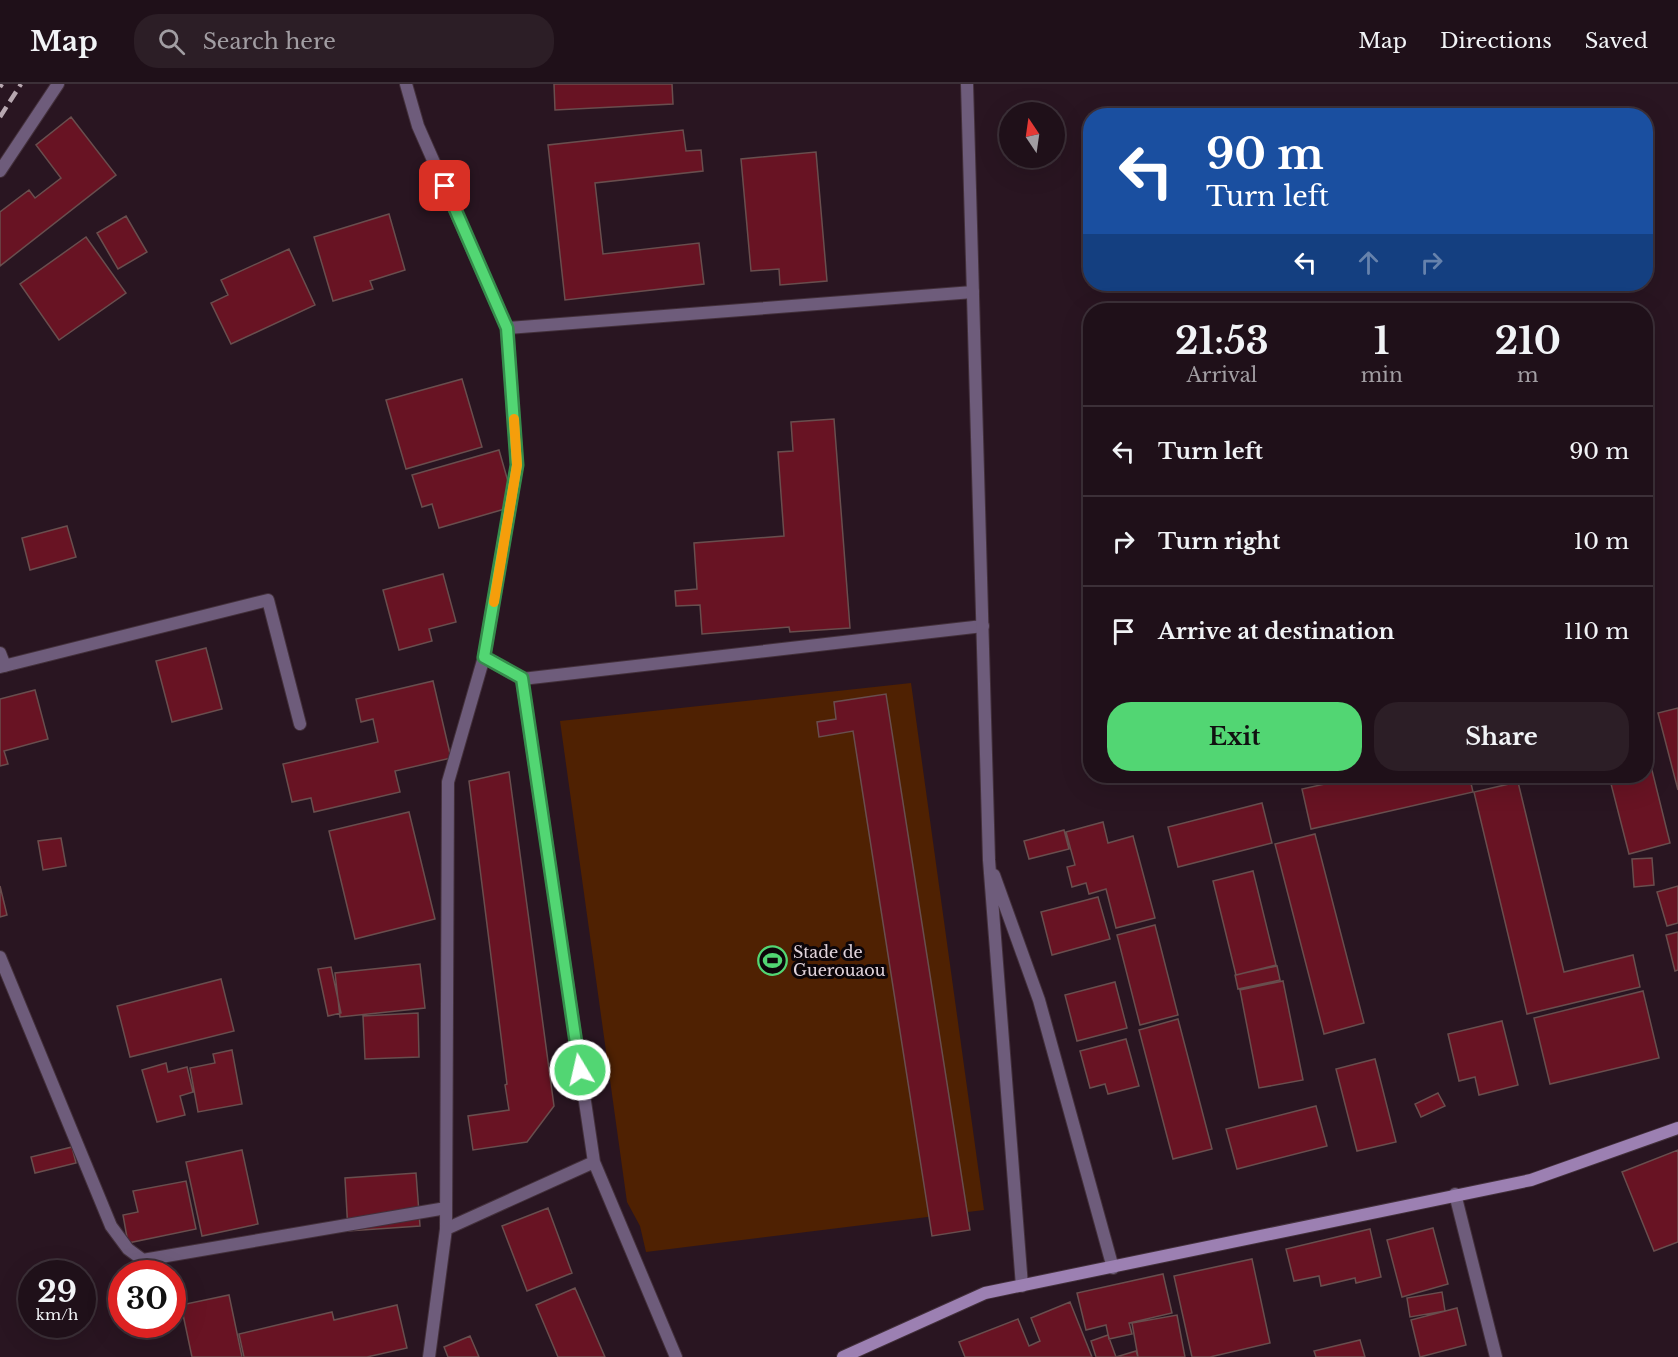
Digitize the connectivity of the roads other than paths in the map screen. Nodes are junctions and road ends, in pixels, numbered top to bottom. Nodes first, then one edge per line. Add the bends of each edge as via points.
1 (58, 84) edge
2 (406, 84) edge
3 (967, 84) edge
4 (0, 171) edge
5 (973, 292) junction
6 (507, 328) junction
7 (983, 626) junction
8 (0, 653) edge
9 (484, 657) junction
10 (2, 667) edge
11 (522, 678) junction
12 (300, 724) dead end
13 (989, 860) junction
14 (0, 957) edge
15 (1678, 1128) edge
16 (594, 1162) junction
17 (1455, 1194) junction
18 (446, 1208) junction
19 (446, 1229) junction
20 (1113, 1268) junction
21 (1022, 1286) junction
22 (429, 1357) edge
23 (676, 1357) edge
24 (843, 1357) edge
25 (1496, 1357) edge

1 - 4 street
2 - 6 street via 418,126
3 - 5 street
5 - 6 street
5 - 7 street
6 - 9 street via 517,465
7 - 11 street
7 - 13 street
8 - 10 street
9 - 11 street
9 - 18 street via 448,782
10 - 12 street via 268,600
11 - 16 street
13 - 20 street via 1039,1000
13 - 21 street
14 - 18 street via 111,1226 128,1249 143,1260
15 - 17 main road via 1531,1180
16 - 19 street
16 - 23 street
17 - 20 main road
17 - 25 street
18 - 19 street
19 - 22 street
20 - 21 main road
21 - 24 main road via 985,1293

